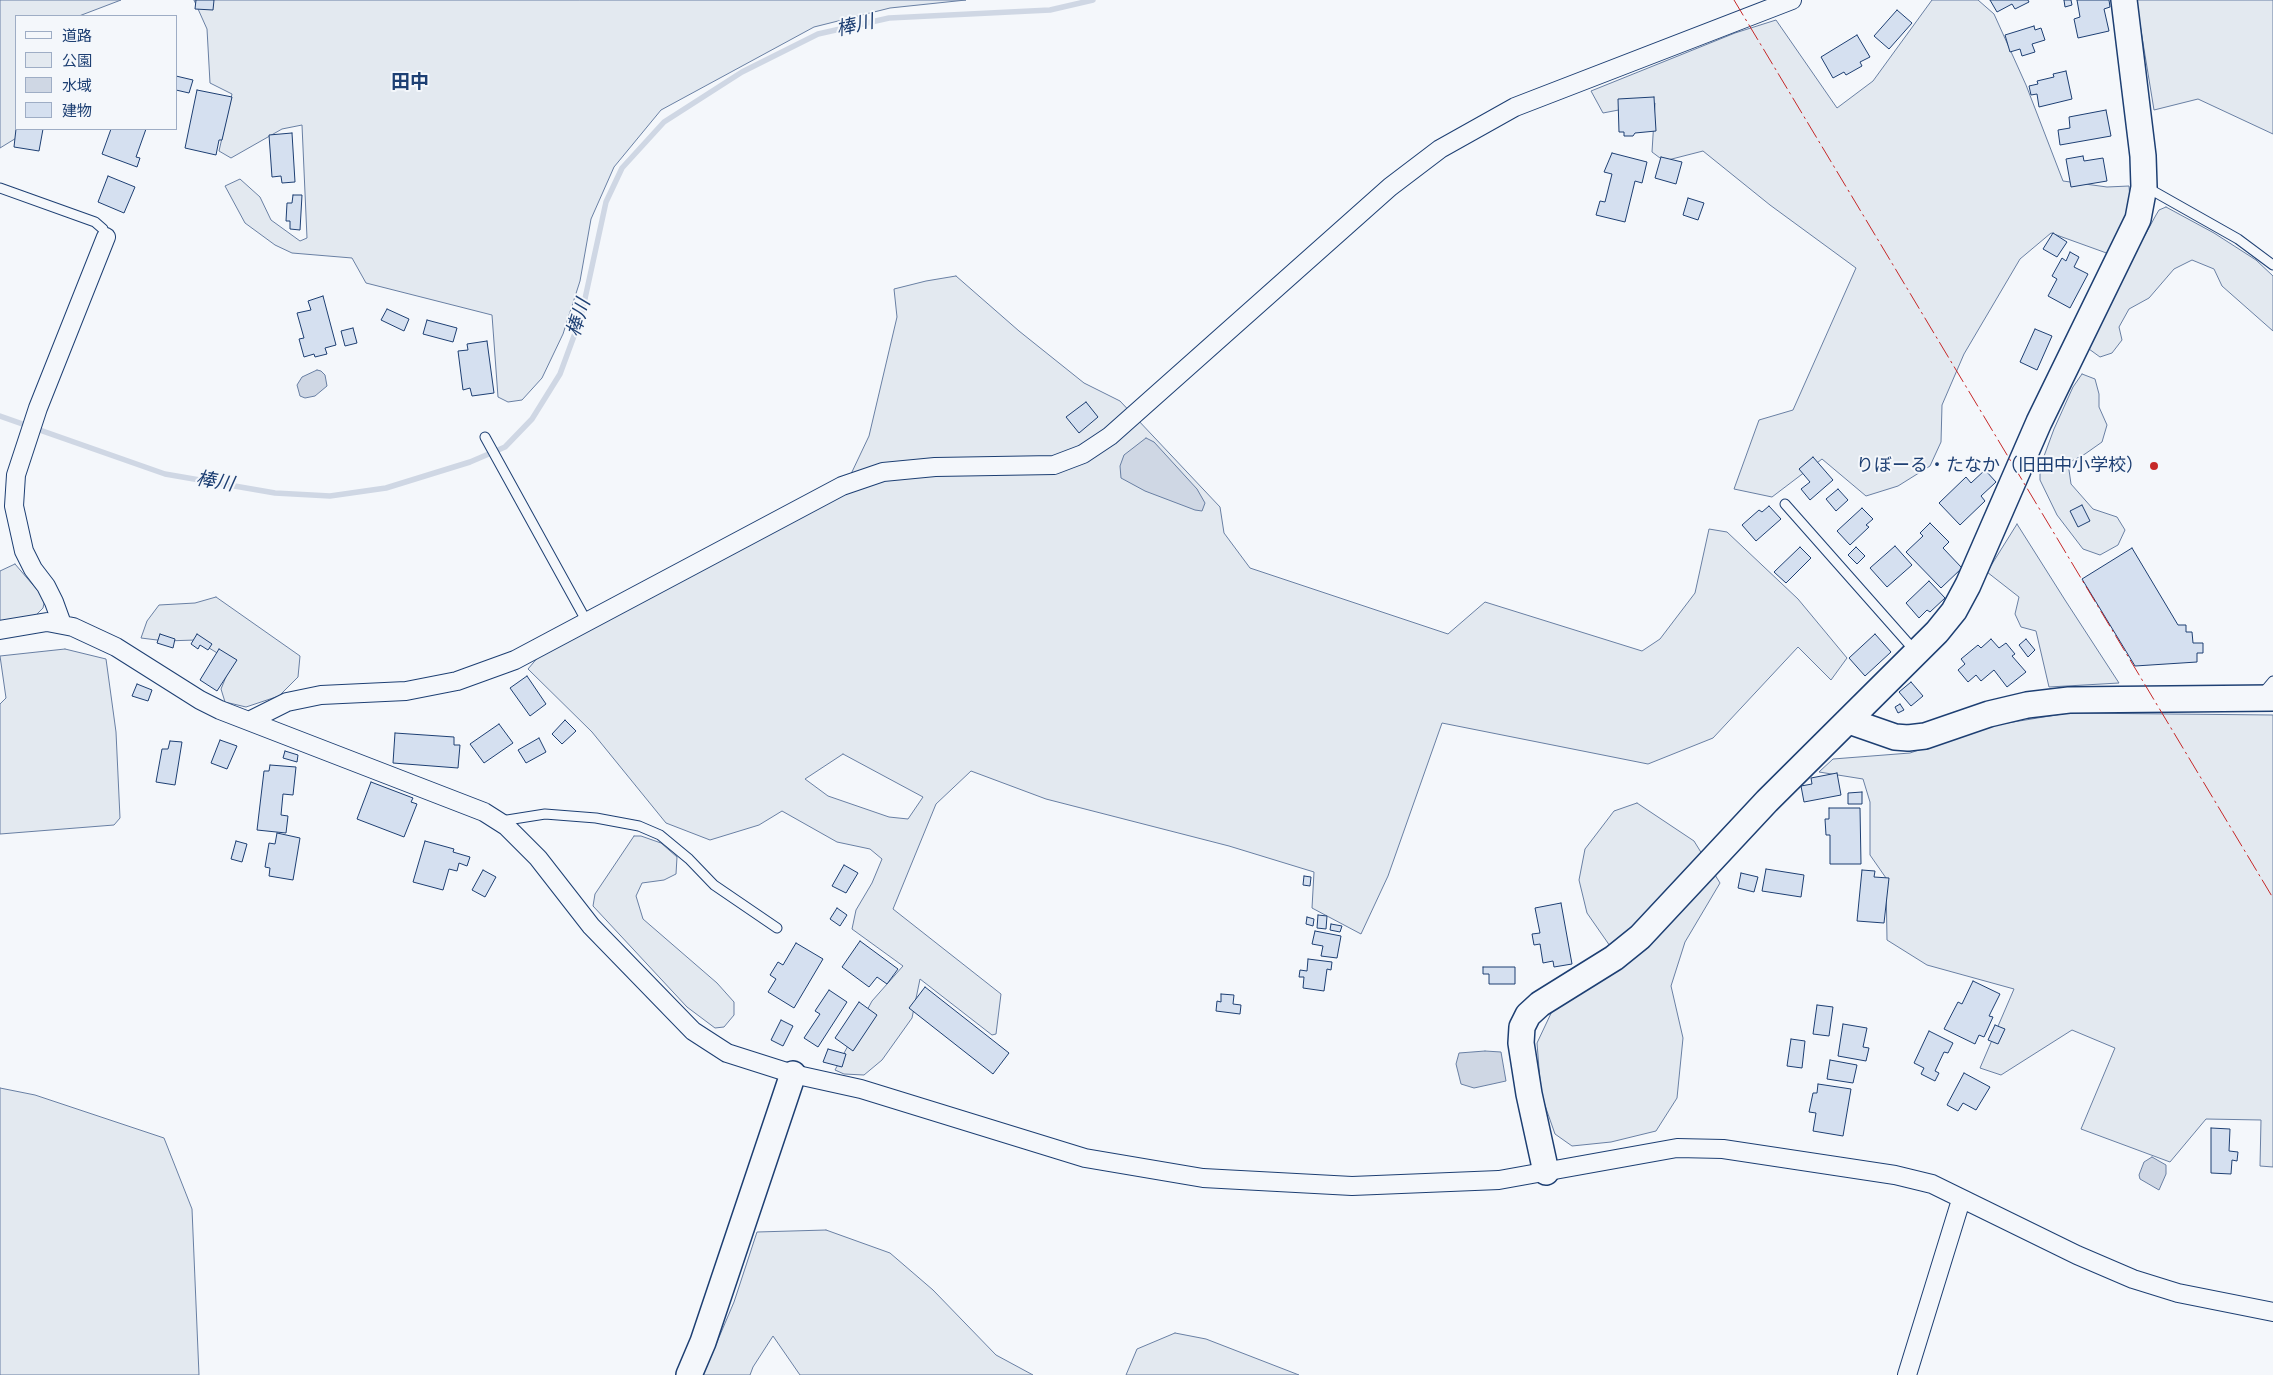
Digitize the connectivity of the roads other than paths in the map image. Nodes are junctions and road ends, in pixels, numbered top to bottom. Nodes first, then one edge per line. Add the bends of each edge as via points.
1 (1792, 0) edge
2 (2124, 0) edge
3 (2144, 187) junction
4 (0, 188) edge
5 (106, 237) joint
6 (2273, 265) edge
7 (485, 436) dead end
8 (1784, 504) dead end
9 (587, 622) junction
10 (62, 624) junction
11 (0, 630) edge
12 (1917, 653) junction
13 (2268, 692) edge
14 (249, 721) junction
15 (1849, 721) junction
16 (498, 821) junction
17 (777, 928) dead end
18 (793, 1074) junction
19 (1546, 1172) junction
20 (1961, 1200) junction
21 (2273, 1312) edge
22 (690, 1375) edge
23 (1907, 1375) edge

1 - 9 street via 1515,107 1440,149 1390,187 1118,429 1083,454 1054,465 935,467 883,472 842,486
2 - 3 street
3 - 6 lane via 2238,239
3 - 12 street via 2138,219 2039,422 1968,585 1954,610
4 - 5 lane via 95,222
5 - 10 street via 38,408 16,475 14,506 24,550 46,586
7 - 9 lane
8 - 12 lane
9 - 14 street via 515,660 456,681 406,691 321,696 287,702
10 - 11 street via 47,622
10 - 14 street via 94,635 200,700
12 - 15 street
13 - 15 street via 2069,700 2027,705 1925,736 1908,738
14 - 16 street via 484,812
15 - 19 street via 1767,801 1640,937 1528,1015 1522,1027 1521,1043
16 - 17 lane via 545,814 639,826 660,835 714,886
16 - 18 street via 538,858 591,926 693,1031 727,1053
18 - 19 street via 861,1089 1085,1158 1203,1178 1352,1186 1499,1180
18 - 22 street
19 - 20 street via 1677,1148 1723,1149 1895,1174 1932,1184
20 - 21 street via 2133,1279 2178,1293
20 - 23 street

